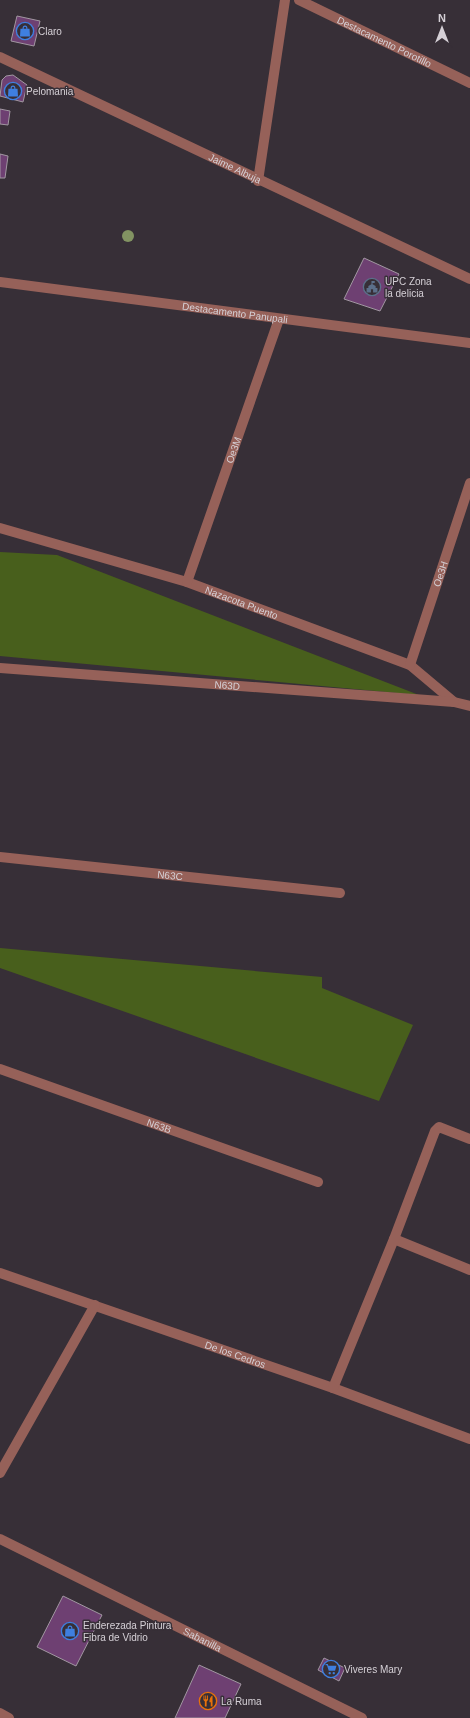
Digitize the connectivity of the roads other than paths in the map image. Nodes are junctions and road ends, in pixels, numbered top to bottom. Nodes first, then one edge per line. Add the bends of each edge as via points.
1 (285, 0) edge
2 (299, 0) edge
3 (0, 57) edge
4 (470, 83) edge
5 (258, 181) junction
6 (470, 279) edge
7 (0, 282) edge
8 (279, 319) junction
9 (470, 343) edge
10 (470, 483) edge
11 (0, 528) edge
12 (187, 582) junction
13 (410, 665) junction
14 (0, 668) edge
15 (454, 702) junction
16 (470, 706) edge
17 (0, 857) edge
18 (340, 894) dead end
19 (0, 1069) edge
20 (470, 1139) edge
21 (318, 1182) dead end
22 (394, 1239) junction
23 (470, 1270) edge
24 (0, 1272) edge
25 (95, 1306) junction
26 (333, 1388) junction
27 (470, 1439) edge
28 (0, 1473) edge
29 (0, 1539) edge
30 (0, 1713) edge
31 (9, 1718) edge
32 (362, 1718) edge

1 - 5 street
2 - 4 street, Destacamento Porotillo
3 - 5 street, Jaime Albuja
5 - 6 street, Jaime Albuja
7 - 8 street, Destacamento Panupali
8 - 9 street, Destacamento Panupali
8 - 12 street, Oe3M
10 - 13 street, Oe3H
11 - 12 street, Nazacota Puento
12 - 13 street, Nazacota Puento
13 - 15 street, Nazacota Puento
14 - 15 street, N63D
15 - 16 street, Nazacota Puento
17 - 18 street, N63C
19 - 21 street, N63B
20 - 22 street via 439,1127 435,1131
22 - 23 street
22 - 26 street
24 - 25 street, De los Cedros
25 - 26 street, De los Cedros
25 - 28 street
26 - 27 street, De los Cedros
29 - 32 street, Sabanilla
30 - 31 street

